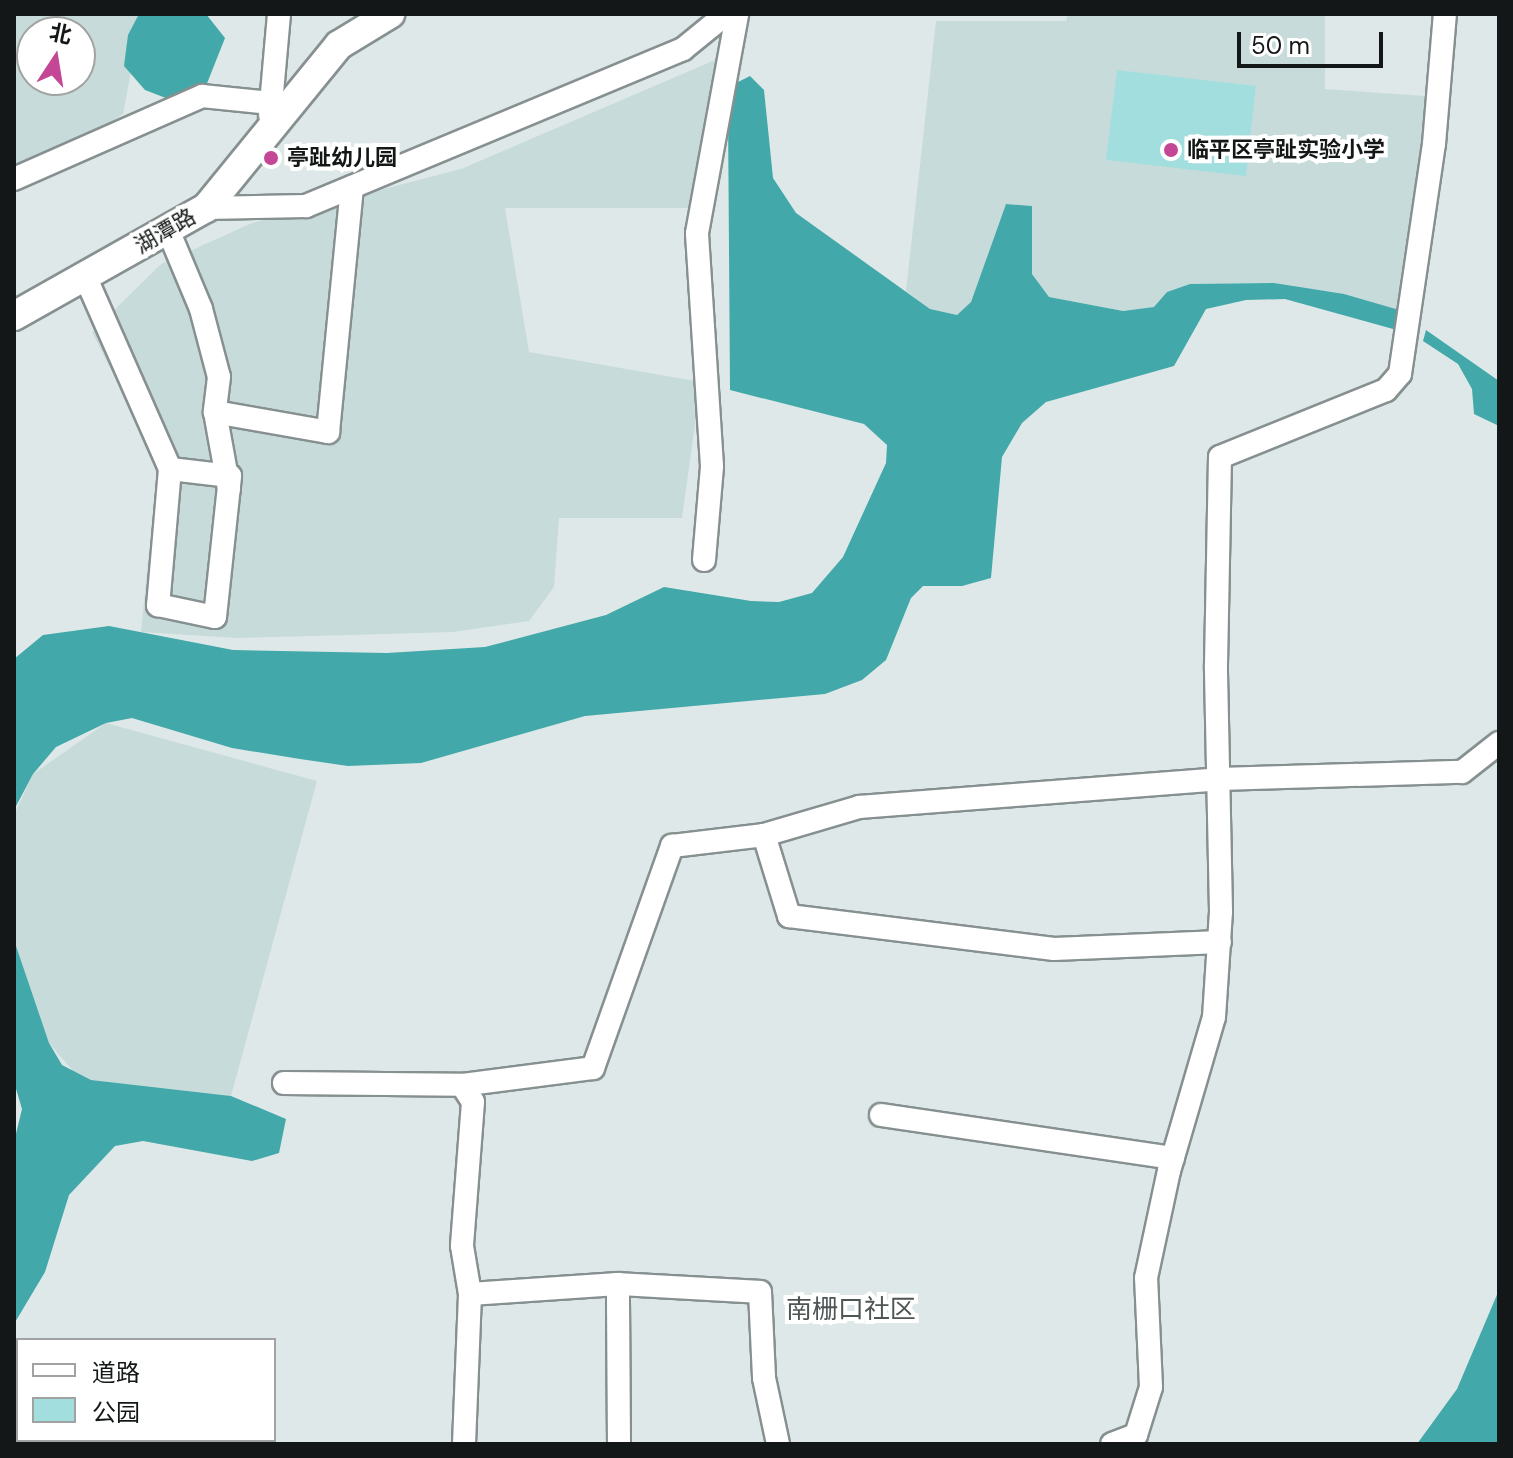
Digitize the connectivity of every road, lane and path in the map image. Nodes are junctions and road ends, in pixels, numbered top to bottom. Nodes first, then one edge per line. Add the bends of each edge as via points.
1 (279, 14) edge
2 (390, 14) edge
3 (726, 14) edge
4 (737, 14) edge
5 (1445, 14) edge
6 (270, 116) junction
7 (14, 179) edge
8 (352, 187) junction
9 (206, 208) junction
10 (168, 230) junction
11 (85, 276) junction
12 (14, 316) edge
13 (215, 412) junction
14 (170, 469) junction
15 (228, 482) junction
16 (704, 560) dead end
17 (1499, 743) edge
18 (1219, 779) junction
19 (764, 835) junction
20 (1220, 942) junction
21 (284, 1083) dead end
22 (462, 1085) junction
23 (881, 1115) dead end
24 (1173, 1158) junction
25 (618, 1284) junction
26 (470, 1294) junction
27 (464, 1444) edge
28 (619, 1444) edge
29 (778, 1444) edge
30 (1112, 1444) edge

1 - 6 street
2 - 6 street, 湖潭路 via 339,45
3 - 8 street via 683,49
4 - 16 street via 697,233 712,451
5 - 18 street via 1434,144 1400,374 1386,390 1220,457
6 - 7 street via 202,96
6 - 9 street, 湖潭路
8 - 9 street via 306,206
8 - 13 street via 328,432
9 - 10 street, 湖潭路
10 - 11 street, 湖潭路
10 - 13 street via 201,309 219,377
11 - 12 street, 湖潭路
11 - 14 street
13 - 15 street
14 - 15 street
14 - 15 street via 158,605 215,617
17 - 18 street via 1462,772
18 - 19 street via 859,807
18 - 20 street
19 - 20 street via 789,916 1054,949
19 - 22 street via 672,846 593,1068
20 - 24 street via 1214,1017
21 - 22 street
22 - 26 street via 473,1102 462,1246
23 - 24 street
24 - 30 street via 1146,1278 1151,1387 1136,1435
25 - 26 street
25 - 28 street
25 - 29 street via 760,1292 764,1378
26 - 27 street

